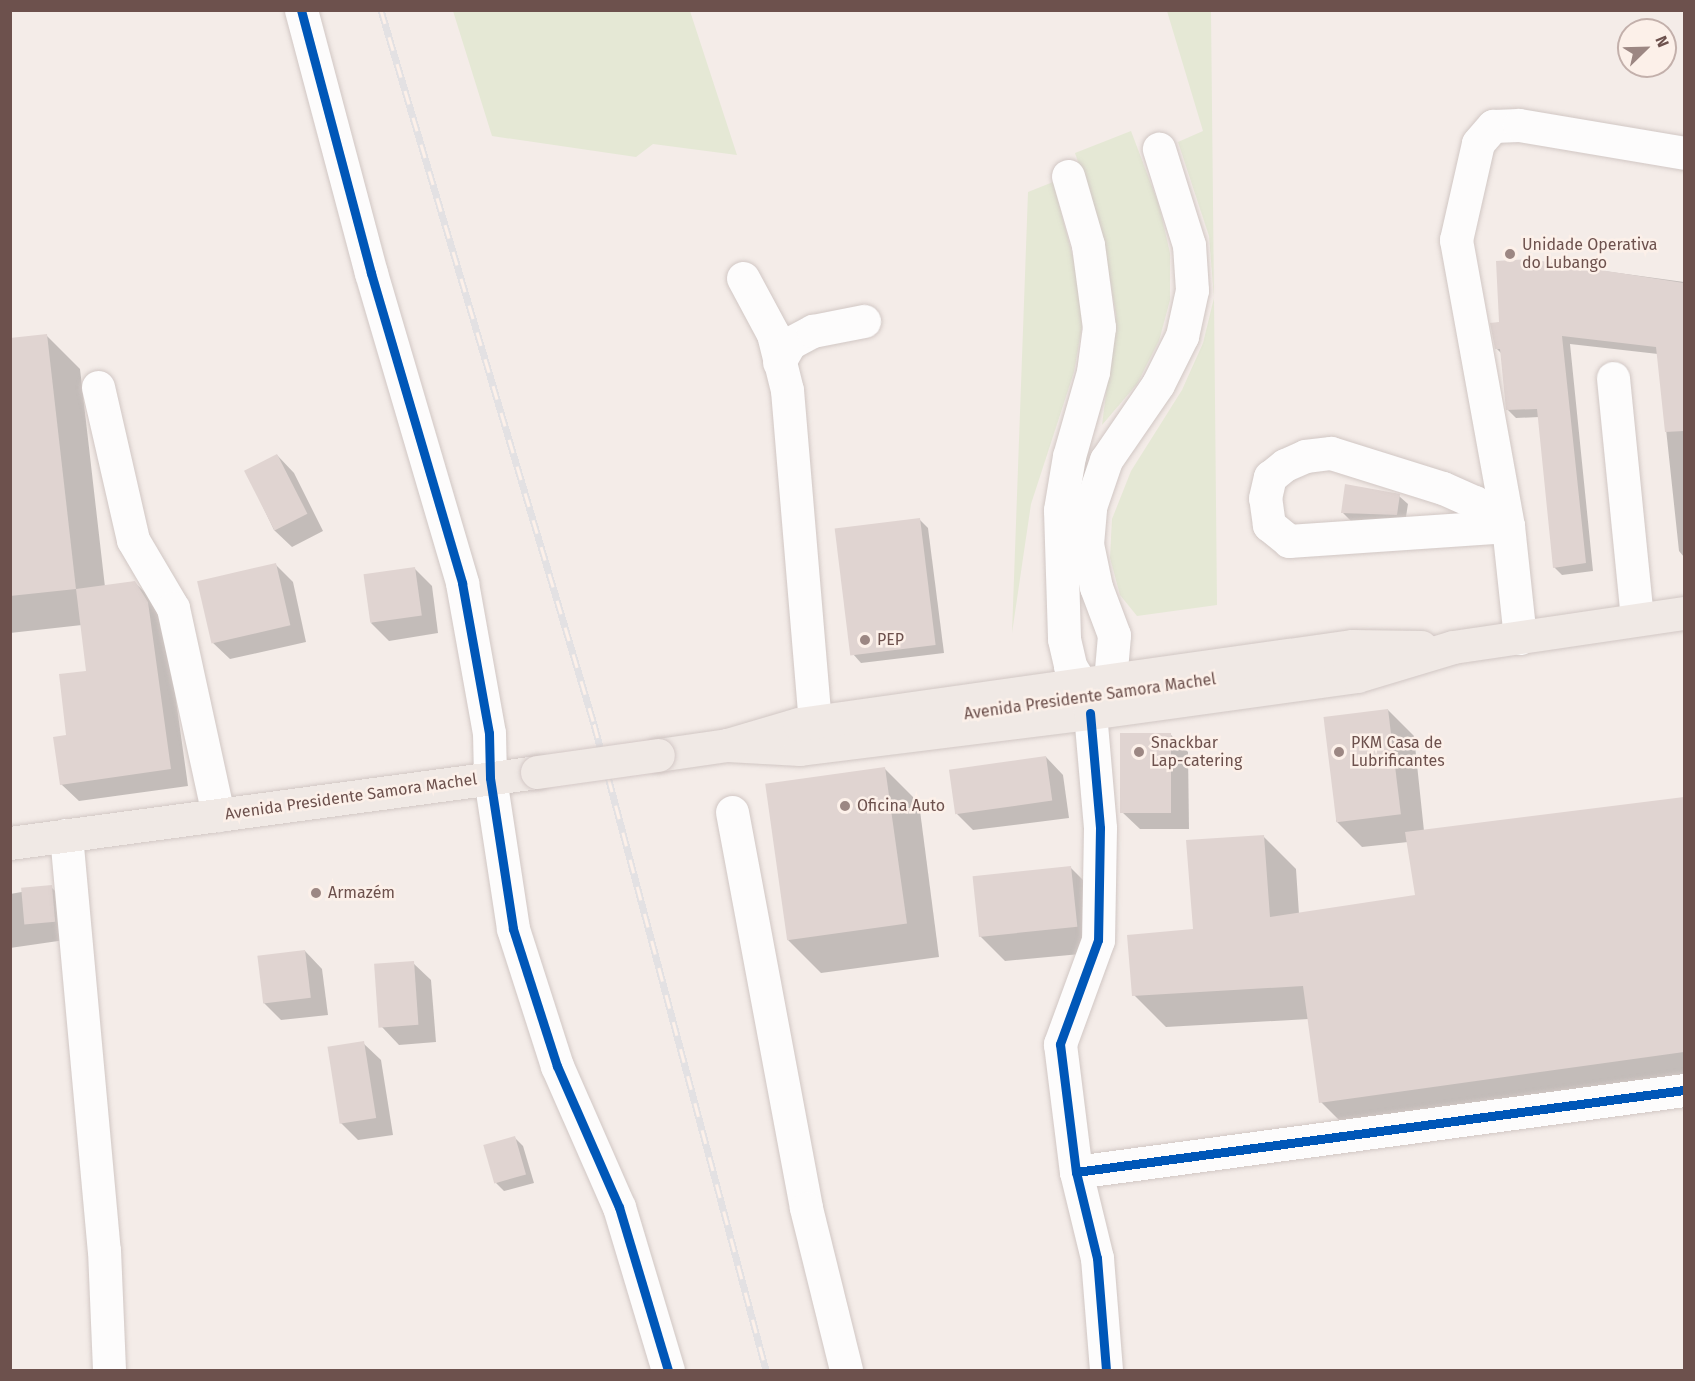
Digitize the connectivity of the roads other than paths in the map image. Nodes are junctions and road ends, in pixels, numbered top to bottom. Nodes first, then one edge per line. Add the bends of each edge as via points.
1 (301, 10) edge
2 (1160, 149) dead end
3 (1684, 153) edge
4 (1068, 177) dead end
5 (743, 278) dead end
6 (864, 321) dead end
7 (780, 363) junction
8 (1613, 378) dead end
9 (98, 387) dead end
10 (1508, 526) junction
11 (1684, 613) edge
12 (1637, 619) junction
13 (1114, 635) junction
14 (1520, 638) junction
15 (1064, 639) junction
16 (1453, 647) junction
17 (1173, 672) junction
18 (991, 698) junction
19 (1094, 700) junction
20 (815, 723) junction
21 (726, 745) junction
22 (490, 778) junction
23 (732, 812) dead end
24 (218, 814) junction
25 (66, 835) junction
26 (10, 843) edge
27 (1684, 1090) edge
28 (1076, 1172) junction
29 (110, 1371) edge
30 (668, 1371) edge
31 (846, 1371) edge
32 (1106, 1371) edge

1 - 22 street via 371,273 450,533 489,733
2 - 13 street via 1189,245 1192,290 1182,336 1158,384 1106,460 1090,507 1087,544 1096,587
3 - 10 street via 1519,125 1493,126 1478,143 1456,240
4 - 15 street via 1088,245 1099,327 1093,372 1069,456 1060,510
5 - 7 street via 772,334
6 - 7 street via 813,331 790,343
7 - 20 street via 787,390
8 - 12 street
9 - 24 street via 133,540 173,608
10 - 10 street via 1475,502 1443,488 1331,453 1305,456 1284,465 1270,477 1265,498 1269,525 1289,541
10 - 14 street
11 - 12 main road, Avenida Presidente Samora Machel
12 - 14 main road, Avenida Presidente Samora Machel
13 - 17 street via 1144,663
13 - 19 street
14 - 16 main road, Avenida Presidente Samora Machel
15 - 18 street via 1035,681
15 - 19 street via 1070,666
16 - 17 main road, Avenida Presidente Samora Machel via 1352,646
16 - 19 main road, Avenida Presidente Samora Machel via 1357,676
17 - 19 main road, Avenida Presidente Samora Machel
18 - 19 main road, Avenida Presidente Samora Machel
18 - 20 main road, Avenida Presidente Samora Machel
19 - 21 main road, Avenida Presidente Samora Machel via 800,749
19 - 28 street via 1100,828 1098,940 1060,1044
20 - 21 main road, Avenida Presidente Samora Machel
21 - 22 main road, Avenida Presidente Samora Machel, bridge
22 - 24 main road, Avenida Presidente Samora Machel
22 - 30 street via 513,929 557,1066 618,1207
23 - 31 street via 806,1208
24 - 25 main road, Avenida Presidente Samora Machel
25 - 26 main road, Avenida Presidente Samora Machel
25 - 29 street via 104,1250
27 - 28 street
28 - 32 street via 1097,1258

